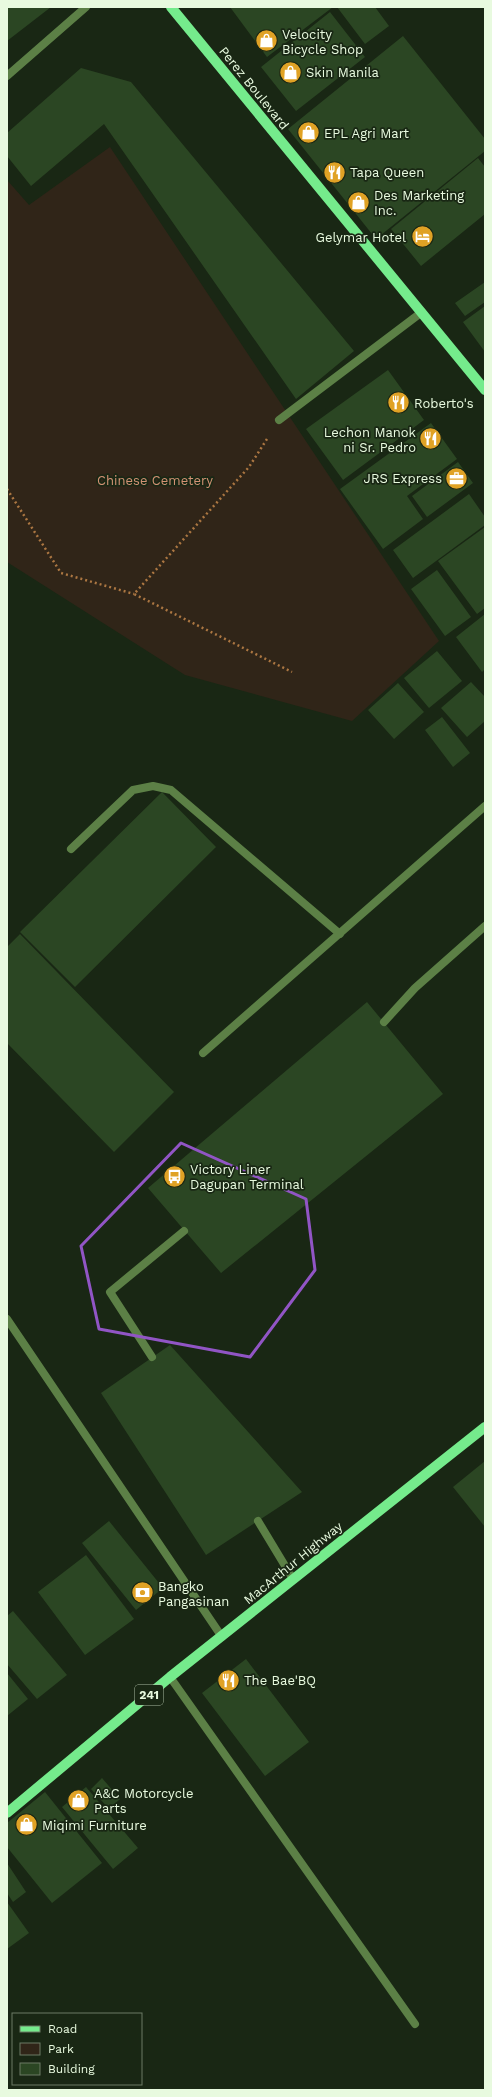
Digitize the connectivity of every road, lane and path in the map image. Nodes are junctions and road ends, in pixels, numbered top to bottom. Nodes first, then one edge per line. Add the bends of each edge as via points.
1 (86, 7) edge
2 (170, 7) edge
3 (7, 76) edge
4 (422, 312) junction
5 (485, 390) edge
6 (279, 420) joint
7 (7, 489) edge
8 (134, 594) junction
9 (292, 672) dead end
10 (485, 806) edge
11 (71, 849) dead end
12 (485, 926) edge
13 (340, 934) junction
14 (384, 1022) dead end
15 (202, 1053) dead end
16 (184, 1231) dead end
17 (7, 1319) edge
18 (152, 1356) dead end
19 (485, 1427) edge
20 (258, 1521) dead end
21 (293, 1580) junction
22 (222, 1637) junction
23 (170, 1677) junction
24 (7, 1813) edge
25 (415, 2024) dead end

1 - 3 street
2 - 4 main road, Perez Boulevard
4 - 5 main road, Perez Boulevard
4 - 6 street
6 - 8 path via 249,467
7 - 8 path via 61,573
8 - 9 path
10 - 13 street
11 - 13 street via 133,790 153,786 171,790
12 - 14 street via 415,988
13 - 15 street
16 - 18 street via 110,1292
17 - 22 street
19 - 21 main road, MacArthur Highway / 241
20 - 21 street
21 - 22 main road, MacArthur Highway / 241
22 - 23 main road, MacArthur Highway / 241
23 - 24 main road, MacArthur Highway / 241
23 - 25 street

